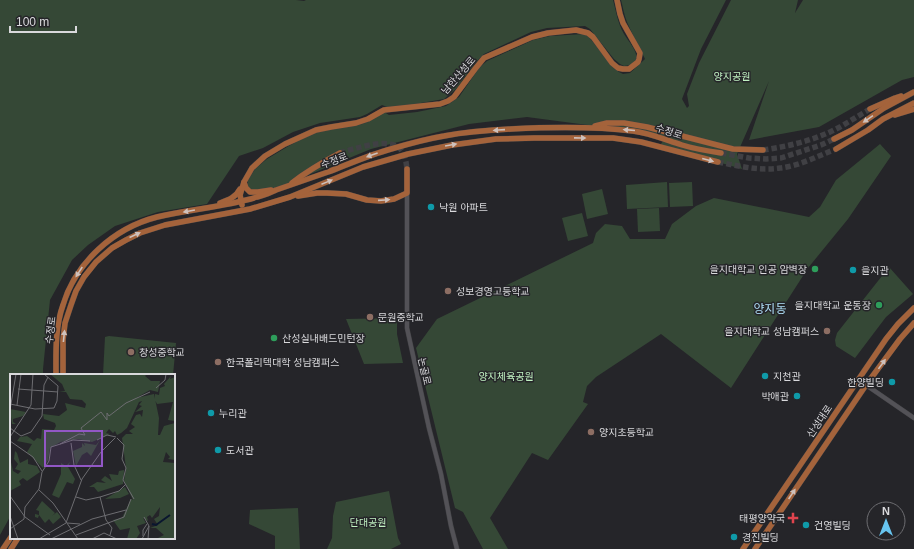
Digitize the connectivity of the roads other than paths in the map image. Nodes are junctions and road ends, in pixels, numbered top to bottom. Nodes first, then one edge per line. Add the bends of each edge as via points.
1 (617, 0) edge
2 (912, 93) edge
3 (914, 103) edge
4 (870, 109) tunnel mouth
5 (914, 109) edge
6 (883, 119) junction
7 (587, 127) junction
8 (834, 139) tunnel mouth
9 (836, 149) tunnel mouth
10 (763, 150) tunnel mouth
11 (340, 153) tunnel mouth
12 (721, 153) tunnel mouth
13 (718, 162) tunnel mouth
14 (407, 169) tunnel mouth
15 (244, 182) junction
16 (288, 186) junction
17 (278, 190) junction
18 (407, 193) junction
19 (290, 197) junction
20 (245, 201) junction
21 (210, 207) junction
22 (250, 209) junction
23 (243, 210) junction
24 (914, 308) edge
25 (914, 323) edge
26 (56, 374) edge
27 (63, 374) edge
28 (866, 385) junction
29 (914, 418) edge
30 (10, 538) edge
31 (17, 539) edge
32 (3, 549) edge
33 (11, 549) edge
34 (457, 549) edge
35 (743, 549) edge
36 (755, 549) edge

1 - 15 main road, 남한산성로 via 623,23 640,53 638,62 629,69 618,68 612,63 588,33 576,30 532,37 484,58 448,101 384,110 356,123 316,130 265,156 252,168
2 - 4 main road
2 -> 8 main road
3 - 6 main road
5 - 6 main road
6 - 9 main road
7 - 10 main road via 607,123 647,126 733,149
12 -> 7 main road, 수정로 via 683,145 651,134
7 -> 16 main road, 수정로 via 564,126 446,135 390,149
11 - 16 main road via 321,162
19 -> 13 main road, 수정로 via 363,168 408,154 496,139 614,138 641,142
14 - 18 main road
15 - 17 main road via 246,188 254,193
15 - 20 main road, 남한산성로 via 240,194
15 - 21 main road via 234,197
16 - 17 main road, 수정로
17 - 20 main road, 수정로
19 -> 18 main road via 327,193 381,201
18 - 34 street, 논골로 via 407,328
19 - 22 main road, 수정로
20 - 21 main road, 수정로
20 - 22 main road
20 - 23 main road
21 -> 26 main road, 수정로 via 144,222 118,234 98,250 82,268 63,304 58,322
22 - 23 main road, 수정로
27 -> 23 main road, 수정로 via 65,323 76,290 96,262 112,248 140,233 165,225
24 - 35 main road, 산성대로 via 886,339
28 -> 25 main road, 산성대로
28 - 29 street
36 -> 28 main road, 산성대로
30 - 32 main road
31 - 33 main road

